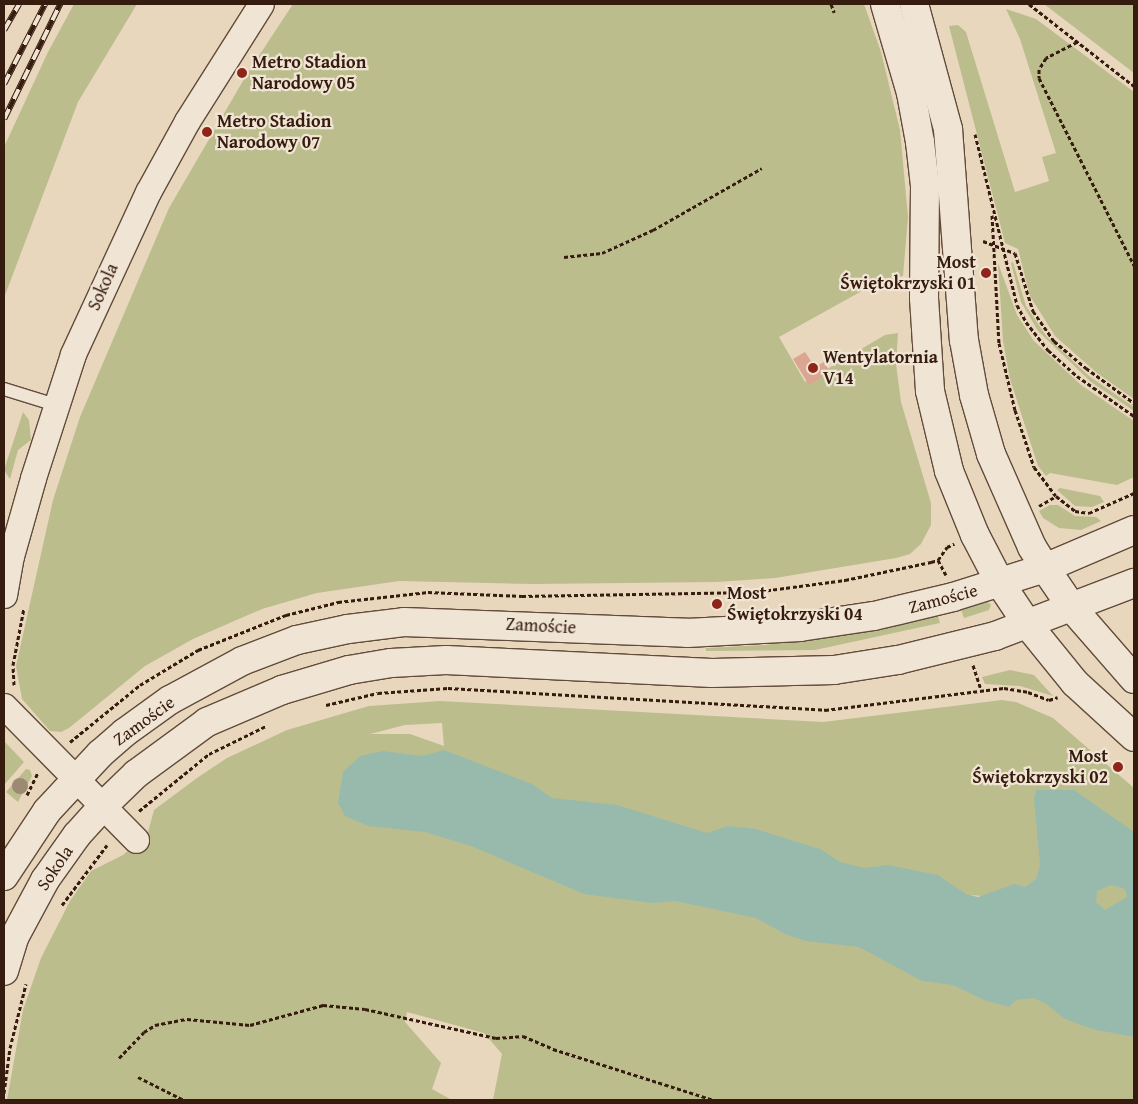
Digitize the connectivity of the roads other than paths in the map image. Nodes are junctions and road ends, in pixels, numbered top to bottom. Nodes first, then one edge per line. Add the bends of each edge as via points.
1 (261, 4) edge
2 (885, 4) edge
3 (914, 4) edge
4 (4, 388) edge
5 (56, 405) junction
6 (1134, 530) edge
7 (1044, 568) junction
8 (1000, 583) junction
9 (1134, 583) edge
10 (15, 596) edge
11 (1073, 609) junction
12 (1028, 625) junction
13 (1134, 679) edge
14 (9, 698) edge
15 (1134, 737) edge
16 (75, 780) junction
17 (103, 806) junction
18 (130, 834) road end
19 (4, 876) edge
20 (16, 975) edge

1 - 5 street, Sokola via 187,121 148,192 73,354
2 - 8 street via 911,93 920,142 926,229 925,330 937,430 970,524
3 - 7 street via 948,129 959,292 974,395 1007,494
4 - 5 lane
5 - 10 street, Sokola via 10,556
6 - 7 street, Zamoście
7 - 8 street, Zamoście
7 - 11 street
8 - 12 street
8 - 16 street, Zamoście via 874,616 725,633 459,622 404,622 348,629 297,640 242,661 170,700 110,745
9 - 11 street, Zamoście
11 - 12 street, Zamoście
11 - 13 street
12 - 15 street via 1084,693
12 - 17 street, Zamoście via 898,660 792,674 446,660 391,663 349,670 282,690 207,722 136,774
14 - 16 street
16 - 17 street
16 - 19 street via 47,811
17 - 18 street
17 - 20 street, Sokola via 77,835 45,880 15,936

